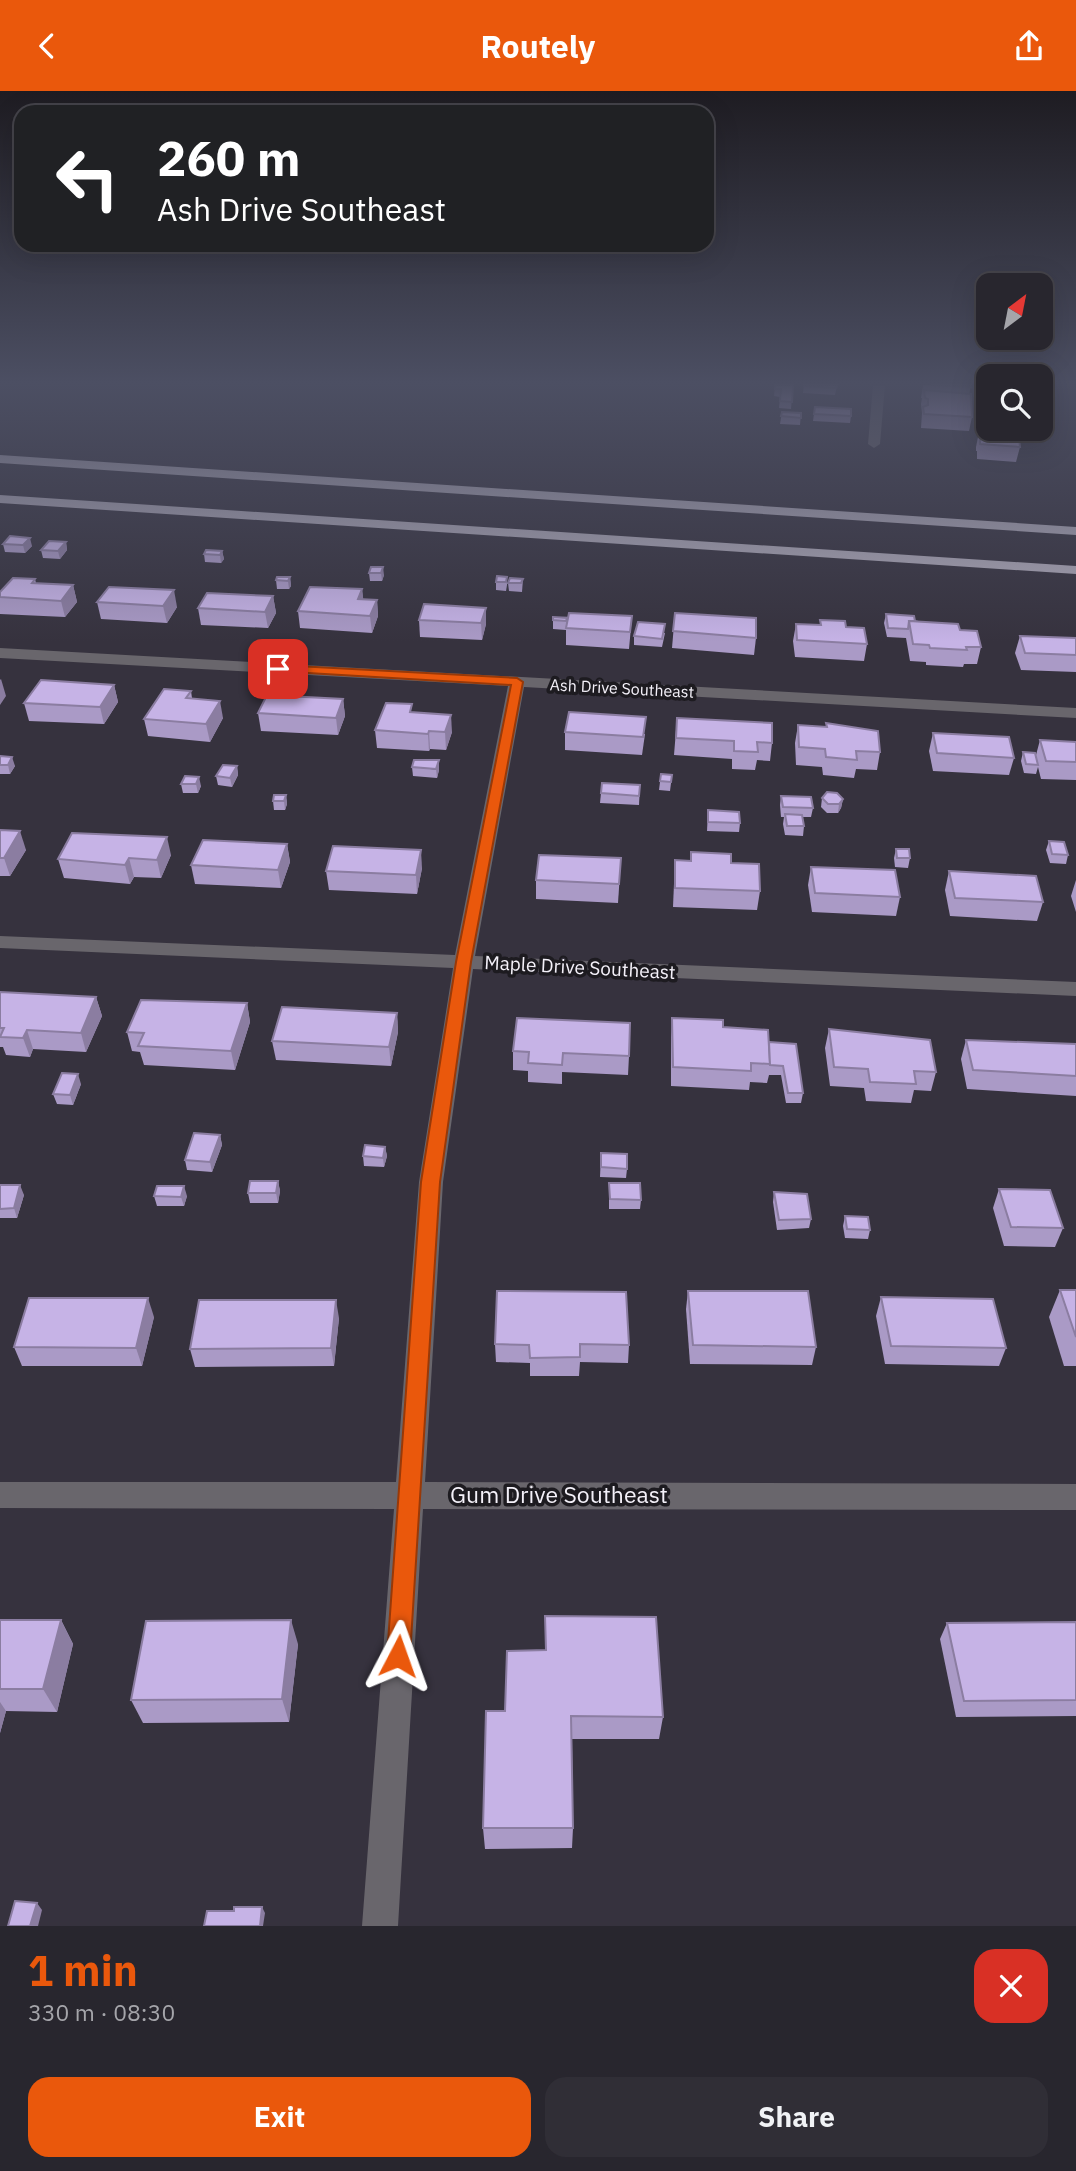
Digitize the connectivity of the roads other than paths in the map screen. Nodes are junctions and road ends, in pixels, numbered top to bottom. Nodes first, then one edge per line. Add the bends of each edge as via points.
1 (174, 471) edge
2 (0, 499) edge
3 (1076, 531) edge
4 (1076, 570) edge
5 (0, 653) edge
6 (517, 682) junction
7 (1076, 713) edge
8 (0, 942) edge
9 (464, 962) junction
10 (1076, 989) edge
11 (0, 1495) edge
12 (410, 1495) junction
13 (1076, 1497) edge
14 (380, 1926) edge

1 - 3 highway
2 - 4 highway
5 - 6 street, Ash Drive Southeast
6 - 7 street, Ash Drive Southeast
6 - 9 street
8 - 9 street, Maple Drive Southeast
9 - 10 street, Maple Drive Southeast
9 - 12 street via 430,1182
11 - 12 street, Gum Drive Southeast
12 - 13 street, Gum Drive Southeast
12 - 14 street

